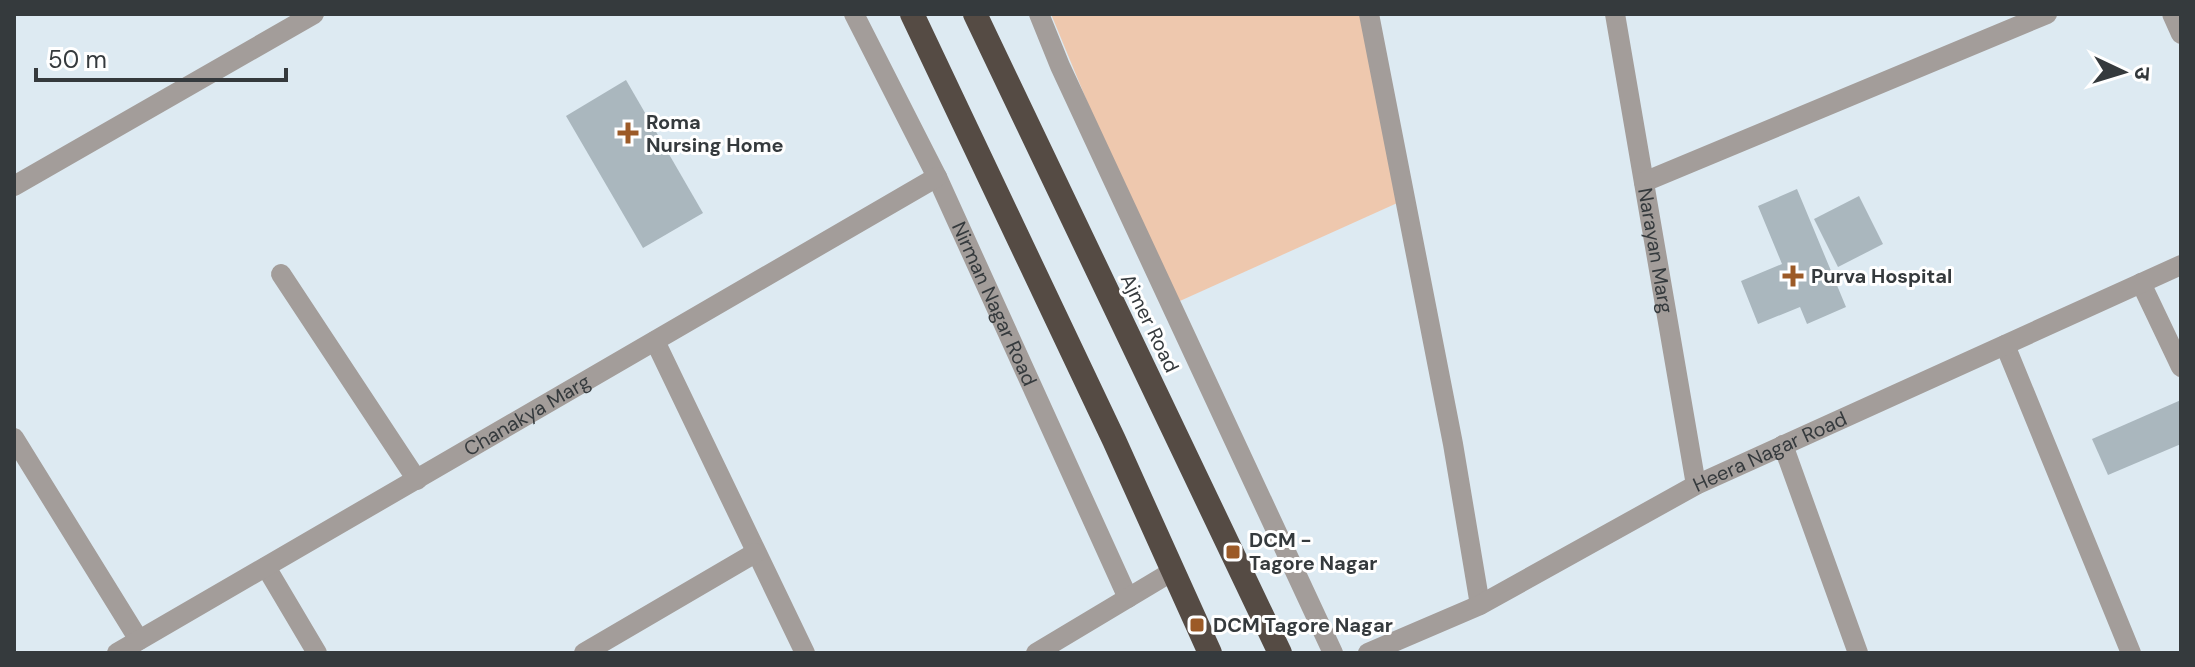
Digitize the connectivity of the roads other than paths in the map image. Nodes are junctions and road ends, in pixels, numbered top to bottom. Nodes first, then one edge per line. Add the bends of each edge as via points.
1 (314, 14) edge
2 (854, 14) edge
3 (912, 14) edge
4 (975, 14) edge
5 (1039, 14) edge
6 (1369, 14) edge
7 (1615, 14) edge
8 (2047, 14) edge
9 (2172, 14) edge
10 (2181, 34) edge
11 (937, 177) junction
12 (1644, 182) junction
13 (14, 186) edge
14 (2181, 265) edge
15 (281, 274) dead end
16 (2141, 283) junction
17 (655, 341) junction
18 (2005, 345) junction
19 (2181, 367) edge
20 (14, 438) edge
21 (1783, 445) junction
22 (417, 480) junction
23 (1696, 485) junction
24 (755, 553) junction
25 (266, 567) junction
26 (1173, 571) junction
27 (1128, 598) junction
28 (1480, 605) junction
29 (139, 640) junction
30 (117, 653) edge
31 (317, 653) edge
32 (584, 653) edge
33 (805, 653) edge
34 (1036, 653) edge
35 (1210, 653) edge
36 (1280, 653) edge
37 (1333, 653) edge
38 (1368, 653) edge
39 (1858, 653) edge
40 (2131, 653) edge

1 - 13 street
2 - 11 street, Nirman Nagar Road
3 - 26 highway
4 - 36 highway, Ajmer Road
5 - 37 street
6 - 28 street
7 - 12 street, Narayan Marg
8 - 12 street
9 - 10 street
11 - 17 street, Chanakya Marg
11 - 27 street, Nirman Nagar Road
12 - 23 street, Narayan Marg
14 - 16 street, Heera Nagar Road
15 - 22 street
16 - 18 street, Heera Nagar Road
16 - 19 street
17 - 22 street, Chanakya Marg
17 - 24 street
18 - 21 street, Heera Nagar Road
18 - 40 street
20 - 29 street
21 - 23 street, Heera Nagar Road
21 - 39 street
22 - 25 street, Chanakya Marg
23 - 28 street, Heera Nagar Road
24 - 32 street
24 - 33 street
25 - 29 street, Chanakya Marg
25 - 31 street
26 - 27 street
26 - 35 highway
27 - 34 street
28 - 38 street, Heera Nagar Road
29 - 30 street, Chanakya Marg

